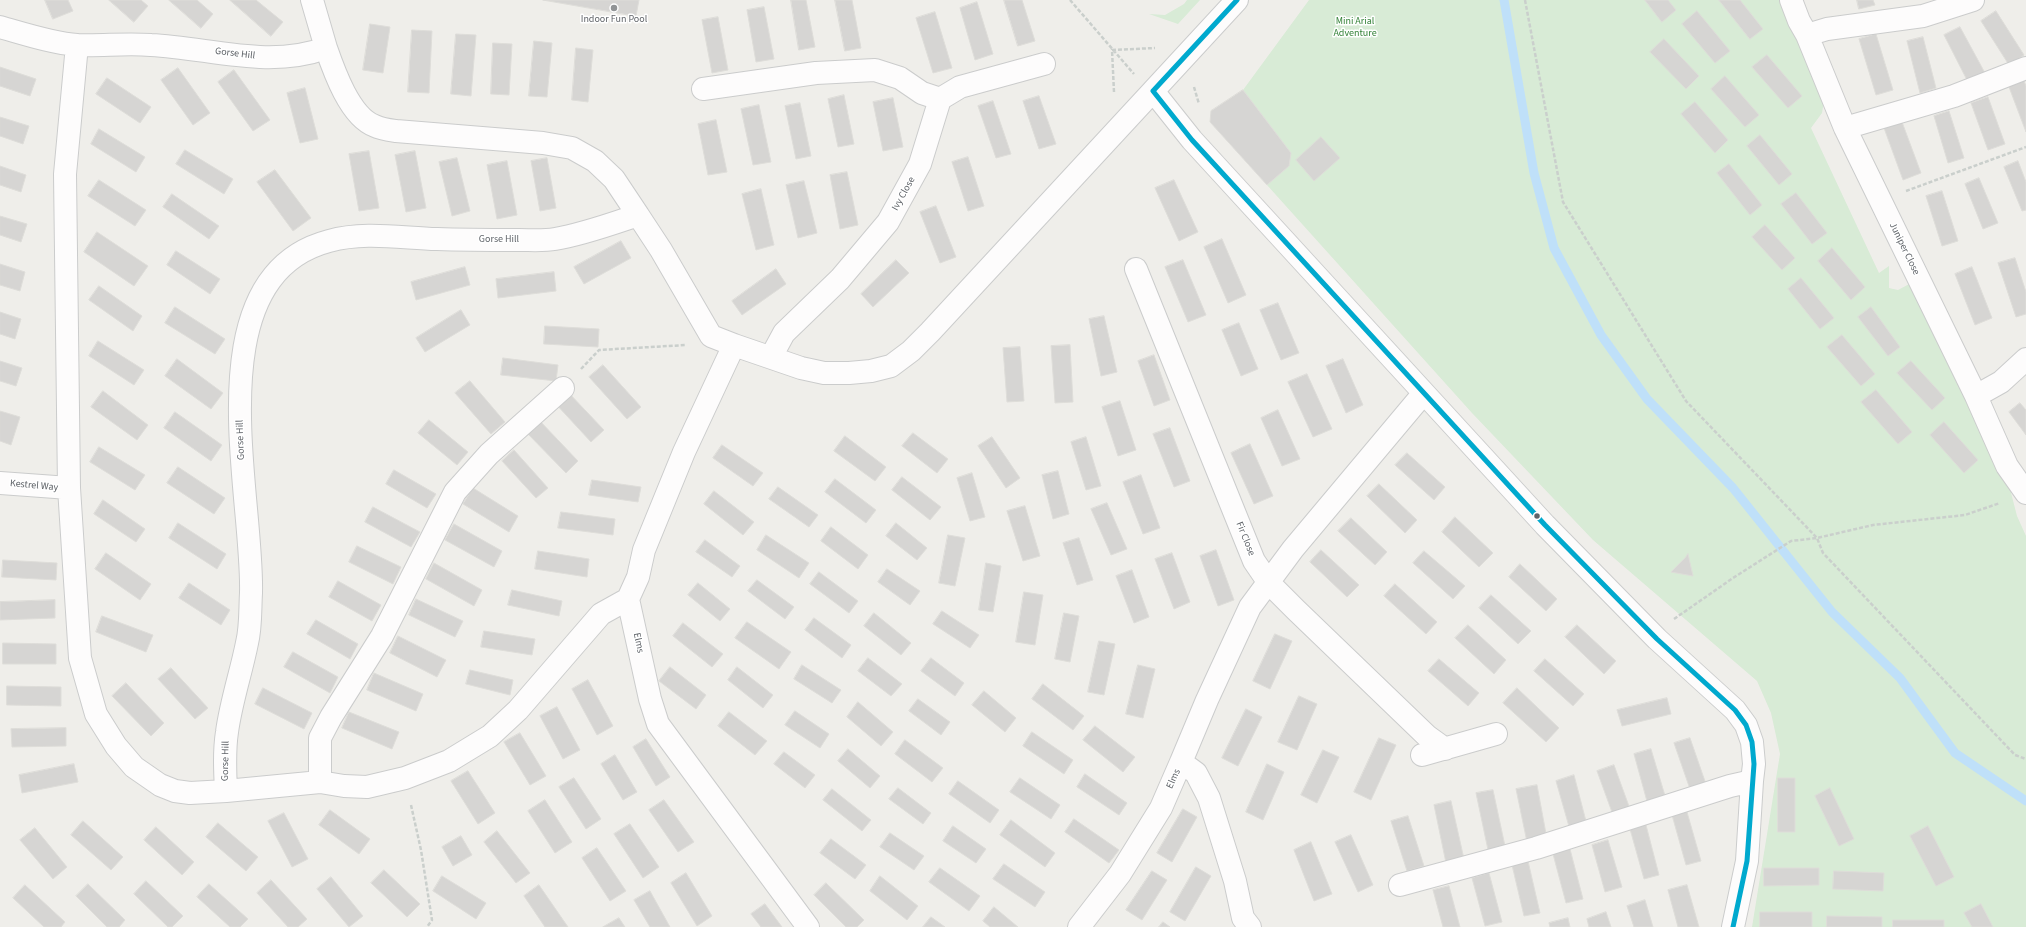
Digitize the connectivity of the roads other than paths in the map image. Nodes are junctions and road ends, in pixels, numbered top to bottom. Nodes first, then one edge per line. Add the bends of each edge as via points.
1 (312, 0) edge
2 (1237, 0) edge
3 (1791, 0) edge
4 (1973, 0) edge
5 (0, 27) edge
6 (1807, 35) junction
7 (77, 45) junction
8 (326, 48) junction
9 (1044, 64) dead end
10 (2026, 68) edge
11 (703, 89) dead end
12 (1153, 91) junction
13 (940, 99) junction
14 (1845, 128) junction
15 (638, 215) junction
16 (1136, 269) dead end
17 (734, 344) junction
18 (771, 357) junction
19 (2026, 360) edge
20 (563, 388) road end
21 (1423, 394) junction
22 (1976, 396) junction
23 (0, 483) edge
24 (69, 488) junction
25 (2025, 491) edge
26 (1270, 582) junction
27 (628, 599) junction
28 (1496, 734) dead end
29 (1445, 749) junction
30 (1422, 755) dead end
31 (1181, 762) junction
32 (1752, 781) junction
33 (320, 782) junction
34 (226, 791) junction
35 (1400, 885) dead end
36 (808, 927) edge
37 (1079, 927) edge
38 (1250, 927) edge
39 (1733, 927) edge

1 - 8 lane
2 - 12 lane
3 - 6 lane, Juniper Close
4 - 6 lane via 1923,16 1827,29
5 - 7 lane
6 - 14 lane, Juniper Close
7 - 8 lane, Gorse Hill via 151,45 249,57 283,58 307,55
7 - 24 lane, Gorse Hill via 65,174
8 - 15 lane via 338,80 355,110 374,126 396,131 543,143 572,148 595,161 614,179
9 - 13 lane via 960,86
10 - 14 lane via 1954,96
11 - 13 lane via 816,73 874,70 900,78 922,93
12 - 18 lane via 930,332 891,366 871,371 824,373
12 - 21 lane via 1192,140
13 - 18 lane, Ivy Close via 920,164 888,222 840,278 784,333
14 - 22 lane, Juniper Close
15 - 17 lane via 662,250 711,336
15 - 34 lane, Gorse Hill via 553,240 364,236 330,240 305,249 286,262 271,279 256,306 247,335 241,379 240,434 251,590 248,640 227,732 224,768
16 - 26 lane, Fir Close via 1254,561
17 - 18 lane
17 - 27 lane via 684,452 644,550 638,577
19 - 22 lane via 2001,382
20 - 33 lane via 489,454 455,492 382,636 320,738
21 - 26 lane via 1293,549
21 - 32 lane via 1545,525 1657,639 1724,700 1746,725 1752,742
22 - 25 lane, Juniper Close via 2007,466
23 - 24 lane, Kestrel Way
24 - 34 lane, Gorse Hill via 80,658 96,714 116,746 134,767 160,785 175,791
26 - 29 lane, Fir Close via 1427,736
26 - 31 lane via 1250,607
27 - 33 lane via 601,614 518,710 490,736 449,761 405,778 367,787
27 - 36 lane, Elms via 658,724
28 - 29 lane
29 - 30 lane
31 - 37 lane, Elms via 1161,808 1120,874
31 - 38 lane, Elms via 1196,774 1209,798 1236,881 1242,918
32 - 35 lane via 1536,848
32 - 39 lane via 1747,861
33 - 34 lane

